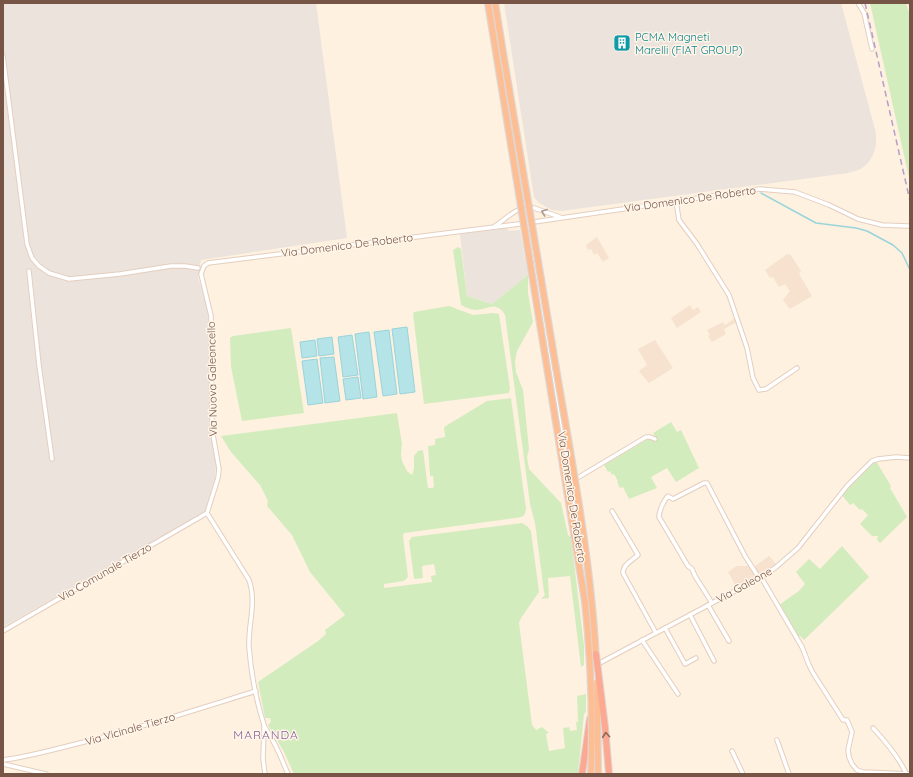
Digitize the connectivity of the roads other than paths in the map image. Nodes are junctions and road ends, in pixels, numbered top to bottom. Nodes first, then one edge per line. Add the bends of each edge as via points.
1 (488, 3) edge
2 (494, 3) edge
3 (858, 3) edge
4 (872, 49) dead end
5 (3, 56) edge
6 (676, 201) junction
7 (525, 207) junction
8 (563, 218) junction
9 (527, 223) junction
10 (908, 226) dead end
11 (494, 227) junction
12 (200, 268) junction
13 (29, 270) dead end
14 (797, 368) dead end
15 (655, 439) dead end
16 (910, 458) edge
17 (52, 459) dead end
18 (570, 482) junction
19 (612, 511) dead end
20 (207, 512) junction
21 (760, 578) junction
22 (710, 604) junction
23 (690, 615) junction
24 (665, 628) junction
25 (3, 631) edge
26 (656, 633) junction
27 (642, 640) junction
28 (728, 641) dead end
29 (596, 654) junction
30 (696, 658) dead end
31 (714, 661) dead end
32 (593, 666) junction
33 (256, 691) junction
34 (678, 694) dead end
35 (592, 704) junction
36 (265, 726) junction
37 (873, 728) dead end
38 (777, 740) dead end
39 (732, 752) dead end
40 (599, 755) joint
41 (3, 760) edge
42 (3, 764) edge
43 (582, 773) edge
44 (46, 774) edge
45 (265, 774) edge
46 (288, 774) edge
47 (592, 774) edge
48 (595, 774) edge
49 (600, 774) edge
50 (609, 774) edge
51 (743, 774) edge
52 (789, 774) edge
53 (870, 774) edge
54 (906, 774) edge
55 (910, 774) edge

1 - 35 highway, bridge via 585,602
2 - 7 street, Via Domenico De Roberto
2 - 29 highway, bridge via 571,455 590,582
3 - 4 street via 864,13
5 - 12 street via 32,258 49,273 69,280 171,266
6 - 8 street, Via Domenico De Roberto
6 - 10 street, Via Domenico De Roberto via 760,189 795,192 858,219 882,225
6 - 14 street via 679,220 729,295 747,348 752,378 759,390 766,389
8 -> 7 street, Via Domenico De Roberto
7 - 9 street, Via Domenico De Roberto
7 - 11 street, Via Domenico De Roberto
8 - 9 street, Via Domenico De Roberto
9 - 11 street, Via Domenico De Roberto
9 - 18 street, Via Domenico De Roberto
11 - 12 street, Via Domenico De Roberto via 209,263
12 - 20 street, Via Nuova Galeoncello via 211,316 212,429 219,469
13 - 17 street
15 - 18 street via 646,437
16 - 21 street, Via Galeone via 896,457 872,461 847,486 798,548
18 - 32 street, Via Domenico De Roberto via 585,575
19 - 26 street via 638,555 625,565 623,573
20 - 25 street, Via Comunale Tierzo
20 - 33 street via 252,588 249,646
21 - 22 street, Via Galeone
21 - 22 street via 745,556 707,483 675,499 668,496 659,516
21 - 53 street via 802,647 813,673 844,720 847,720 852,732 848,750 852,764 857,770
22 - 23 street, Via Galeone
22 - 28 street
23 - 24 street, Via Galeone
23 - 31 street
24 - 26 street, Via Galeone
24 - 30 street via 684,664
26 - 27 street, Via Galeone
27 - 32 street, Via Galeone
27 - 34 street
29 - 40 highway, bridge
50 -> 29 highway, bridge
32 - 48 street, Via Domenico De Roberto
33 - 36 street
33 - 41 street, Via Vicinale Tierzo via 91,741
35 - 43 highway, bridge
35 - 47 highway, bridge
36 - 45 street
36 - 46 street
37 - 54 street via 890,747
38 - 52 street
39 - 51 street
40 - 49 highway, bridge
42 - 44 street
53 - 54 street
54 - 55 street

